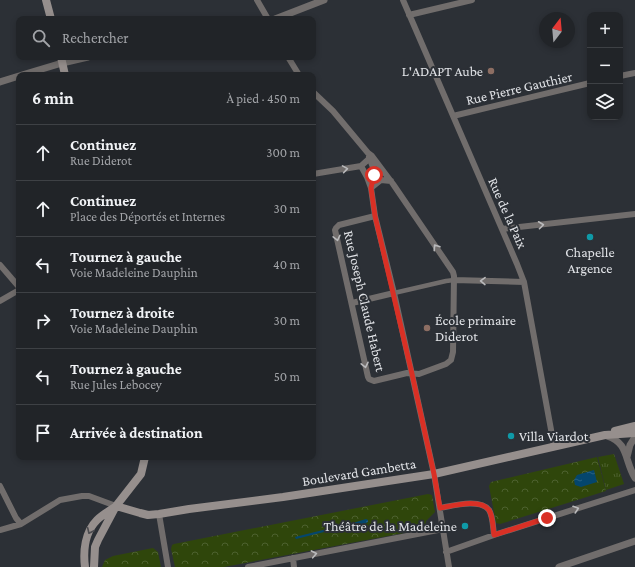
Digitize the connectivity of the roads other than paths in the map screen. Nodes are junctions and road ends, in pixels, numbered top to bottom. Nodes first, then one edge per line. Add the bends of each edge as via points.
1 (46, 0) edge
2 (257, 0) edge
3 (324, 0) edge
4 (403, 0) edge
5 (472, 0) edge
6 (409, 15) junction
7 (50, 16) edge
8 (266, 16) edge
9 (283, 16) edge
10 (61, 60) edge
11 (290, 60) edge
12 (30, 72) edge
13 (64, 72) edge
14 (297, 72) edge
15 (635, 73) edge
16 (623, 75) edge
17 (16, 77) edge
18 (0, 82) edge
19 (587, 84) edge
20 (316, 95) edge
21 (453, 116) junction
22 (370, 156) junction
23 (361, 166) junction
24 (316, 174) edge
25 (391, 181) junction
26 (371, 188) junction
27 (635, 214) edge
28 (375, 216) junction
29 (502, 229) junction
30 (0, 265) edge
31 (454, 280) junction
32 (524, 282) junction
33 (16, 284) edge
34 (16, 292) edge
35 (394, 293) junction
36 (0, 301) edge
37 (352, 303) junction
38 (412, 374) junction
39 (635, 426) edge
40 (618, 430) junction
41 (626, 434) junction
42 (605, 435) junction
43 (635, 438) edge
44 (554, 446) junction
45 (627, 457) junction
46 (144, 460) edge
47 (434, 474) junction
48 (635, 478) edge
49 (0, 486) edge
50 (635, 490) edge
51 (116, 506) junction
52 (440, 508) junction
53 (159, 514) junction
54 (21, 524) junction
55 (443, 529) junction
56 (0, 530) edge
57 (494, 535) junction
58 (635, 541) edge
59 (446, 552) junction
60 (293, 558) junction
61 (84, 567) edge
62 (94, 567) edge
63 (168, 567) edge
64 (248, 567) edge
65 (294, 567) edge
66 (448, 567) edge
67 (559, 567) edge

1 - 7 main road
2 - 8 street
3 - 9 street
4 - 6 street, Rue de la Paix
5 - 6 street
6 - 21 street, Rue de la Paix
10 - 12 street
10 - 13 main road
11 - 14 street
15 - 16 street
17 - 18 street
19 - 21 street, Rue Pierre Gauthier
20 - 22 street via 333,111
21 - 29 street, Rue de la Paix
22 - 23 street
22 - 25 street
22 - 26 street via 374,170
24 -> 23 street
23 - 26 street
25 - 26 street via 381,180
31 -> 25 street via 453,272
26 - 28 street
29 -> 27 street
28 - 35 street
28 -> 37 street, Rue Joseph Claude Habert via 336,228
29 - 32 street, Rue de la Paix
30 - 33 street
32 -> 31 street
31 - 35 street
31 - 38 street via 451,360 446,364
32 - 44 street, Rue de la Paix
34 - 36 street
35 - 37 street
35 - 38 street
37 -> 38 street, Rue Joseph Claude Habert via 369,379 374,381
38 - 47 street
39 - 40 main road, Boulevard Gambetta
40 - 41 street
40 - 42 main road, Boulevard Gambetta
41 - 42 main road, Boulevard Gambetta
41 - 43 main road, Boulevard Gambetta
42 - 44 main road, Boulevard Gambetta
42 - 45 street via 616,439
43 - 45 street
44 - 47 main road, Boulevard Gambetta
45 - 48 street
46 - 51 main road via 140,474
47 - 52 street
47 - 53 main road, Boulevard Gambetta
49 - 54 street
57 -> 50 street
51 - 53 main road, Boulevard Gambetta via 148,515
51 - 54 street via 89,496 60,500
51 -> 61 main road via 98,519 92,527 84,549
51 - 62 main road via 95,548
52 - 55 street
52 - 57 street via 460,504 484,506 491,514
53 - 63 street
54 - 56 street
55 - 59 street
60 -> 55 street
57 - 59 street
58 - 67 street
59 - 66 street
60 - 64 street
60 - 65 street

